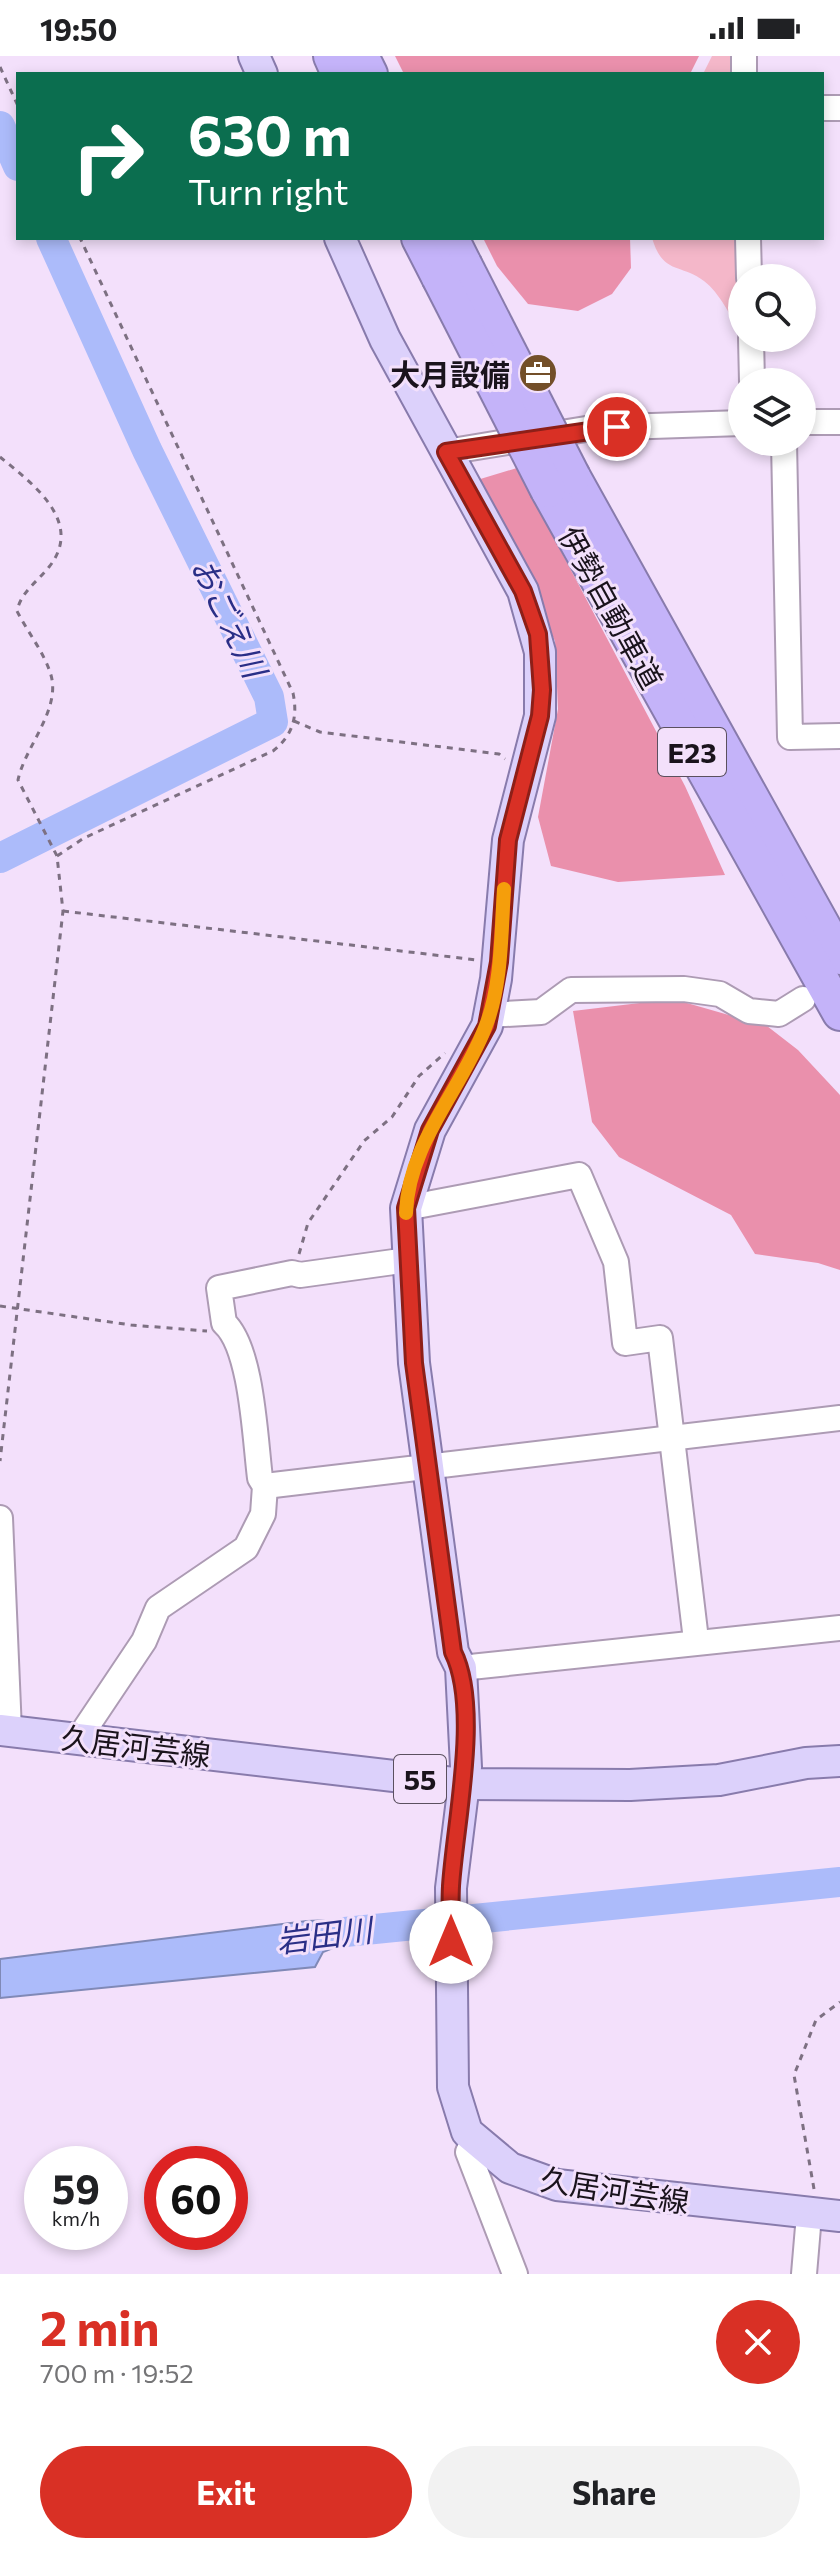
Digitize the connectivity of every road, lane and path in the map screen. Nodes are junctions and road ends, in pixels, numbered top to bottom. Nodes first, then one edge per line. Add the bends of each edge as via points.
1 (0, 67) edge
2 (16, 102) edge
3 (81, 240) edge
4 (341, 240) edge
5 (422, 240) edge
6 (748, 240) edge
7 (451, 260) edge
8 (749, 264) edge
9 (816, 422) edge
10 (840, 422) edge
11 (728, 423) edge
12 (446, 452) junction
13 (784, 456) edge
14 (0, 457) edge
15 (561, 484) junction
16 (294, 721) junction
17 (840, 736) edge
18 (509, 754) dead end
19 (505, 759) junction
20 (504, 770) dead end
21 (55, 854) junction
22 (63, 911) junction
23 (840, 957) edge
24 (481, 972) dead end
25 (803, 999) dead end
26 (840, 1013) edge
27 (488, 1015) junction
28 (449, 1049) dead end
29 (406, 1208) junction
30 (408, 1260) junction
31 (292, 1273) junction
32 (0, 1306) edge
33 (17, 1308) junction
34 (235, 1333) junction
35 (840, 1418) edge
36 (671, 1438) junction
37 (0, 1461) edge
38 (430, 1466) junction
39 (265, 1486) junction
40 (0, 1518) edge
41 (840, 1628) edge
42 (696, 1640) junction
43 (461, 1668) junction
44 (5, 1730) edge
45 (79, 1738) junction
46 (840, 1761) edge
47 (462, 1784) junction
48 (840, 2002) edge
49 (474, 2140) junction
50 (823, 2216) edge
51 (515, 2274) edge
52 (804, 2274) edge

1 - 2 path
3 - 16 path via 293,693
4 - 12 main road, 久居河芸線 / 55 via 385,339
5 - 7 highway, 伊勢自動車道 / E23
6 - 8 street
7 - 15 highway, 伊勢自動車道 / E23, bridge
9 - 10 street
11 - 12 street via 592,428
12 - 27 main road, 久居河芸線 / 55 via 523,591 538,634 542,671 540,716 508,840 499,962
13 - 17 street via 790,737
14 - 21 path via 48,500 60,527 56,556 20,598 17,611 53,685 18,780
15 - 23 highway, 伊勢自動車道 / E23
15 - 26 highway, 伊勢自動車道 / E23
16 - 19 path via 320,732 499,754
16 - 21 path via 273,751
18 - 19 path
19 - 20 path
21 - 22 path
22 - 24 path via 481,960
22 - 33 path
25 - 27 street via 779,1014 749,1011 720,994 684,989 571,990 541,1012
27 - 29 main road, 久居河芸線 / 55 via 487,1026 430,1130
28 - 31 path via 419,1076 392,1117 359,1148 308,1223
29 - 30 main road, 久居河芸線 / 55
29 - 36 street via 579,1175 616,1262 625,1343 660,1338
30 - 31 street
30 - 38 main road, 久居河芸線 / 55 via 413,1350
31 - 34 street via 219,1288 224,1323
32 - 33 path
33 - 34 path
33 - 37 path
34 - 39 street
35 - 36 street
36 - 38 street
36 - 42 street
38 - 39 street
38 - 43 main road, 久居河芸線 / 55 via 453,1652
39 - 45 street via 263,1514 246,1548 158,1608 144,1641
40 - 44 street
41 - 42 street
42 - 43 street
43 - 47 main road, 久居河芸線 / 55 via 466,1767
44 - 45 main road, 久居河芸線 / 55
45 - 47 main road, 久居河芸線 / 55
46 - 47 main road, 久居河芸線 / 55 via 719,1780
47 - 49 main road, 久居河芸線 / 55 via 451,1888 453,2087
48 - 50 path via 816,2020 794,2075
49 - 50 main road, 久居河芸線 / 55 via 510,2168 557,2185
49 - 51 street via 468,2152
50 - 52 street

